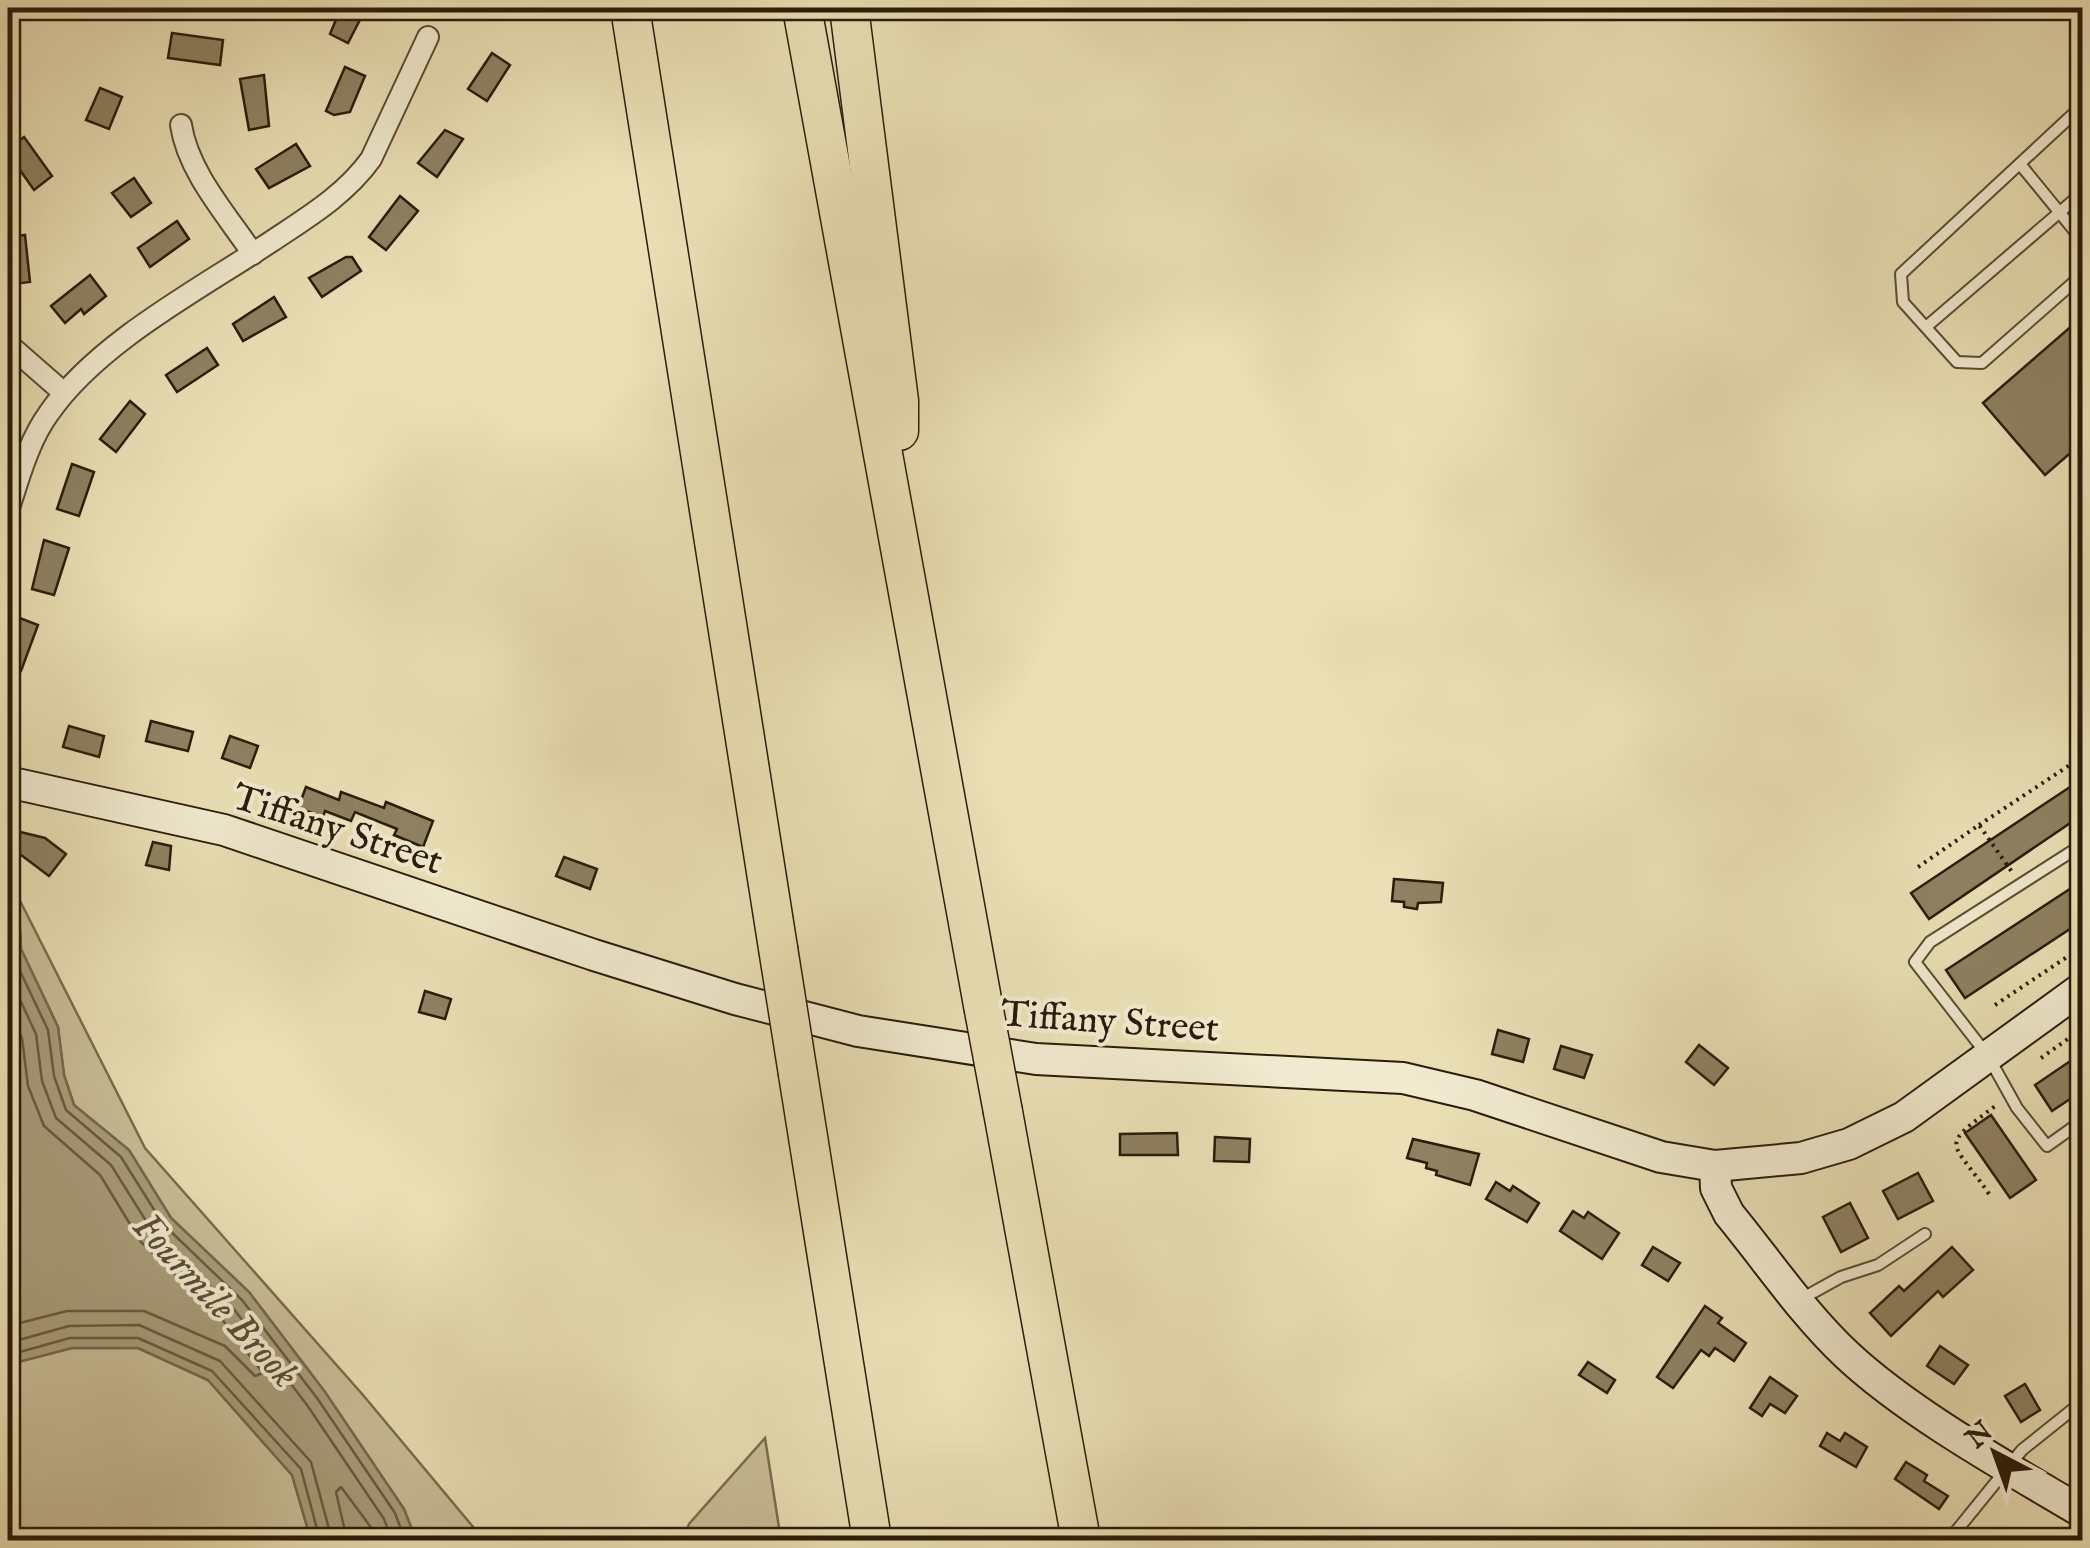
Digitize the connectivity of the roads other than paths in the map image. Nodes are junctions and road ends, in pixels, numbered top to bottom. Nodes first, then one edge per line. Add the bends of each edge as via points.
1 (630, 8) edge
2 (802, 8) edge
3 (849, 8) edge
4 (428, 38) dead end
5 (2082, 106) edge
6 (181, 125) dead end
7 (2020, 164) junction
8 (2082, 193) edge
9 (2059, 213) junction
10 (2082, 240) edge
11 (253, 254) junction
12 (2082, 274) edge
13 (1926, 328) junction
14 (8, 344) edge
15 (64, 393) junction
16 (8, 511) edge
17 (901, 553) junction
18 (8, 782) edge
19 (2082, 845) edge
20 (2082, 988) edge
21 (1988, 1056) junction
22 (2082, 1121) edge
23 (1714, 1166) junction
24 (1925, 1234) dead end
25 (1800, 1300) junction
26 (2082, 1402) edge
27 (2008, 1467) junction
28 (2082, 1512) edge
29 (872, 1540) edge
30 (1081, 1540) edge
31 (1949, 1540) edge

1 - 29 highway, bridge
2 - 17 highway
3 - 17 highway via 899,401
4 - 11 street via 359,177
5 - 7 lane
6 - 11 street via 192,160
7 - 9 lane
7 - 13 lane via 1901,274 1903,302
8 - 9 lane
9 - 10 lane
9 - 13 lane
11 - 15 street via 108,352
12 - 13 lane via 1982,363 1957,362
14 - 15 street
15 - 16 street via 32,441
17 - 30 highway, bridge
18 - 23 street, Tiffany Street via 224,830 735,999 858,1030 1036,1059 1403,1078 1661,1157
19 - 21 lane via 1930,942 1915,962
20 - 21 street, Tiffany Street
21 - 22 lane via 2047,1146
21 - 23 street, Tiffany Street via 1904,1118 1849,1144 1801,1158
23 - 25 street via 1728,1214
24 - 25 lane via 1878,1265
25 - 27 street via 1870,1376
26 - 27 lane
27 - 28 street
27 - 31 lane

